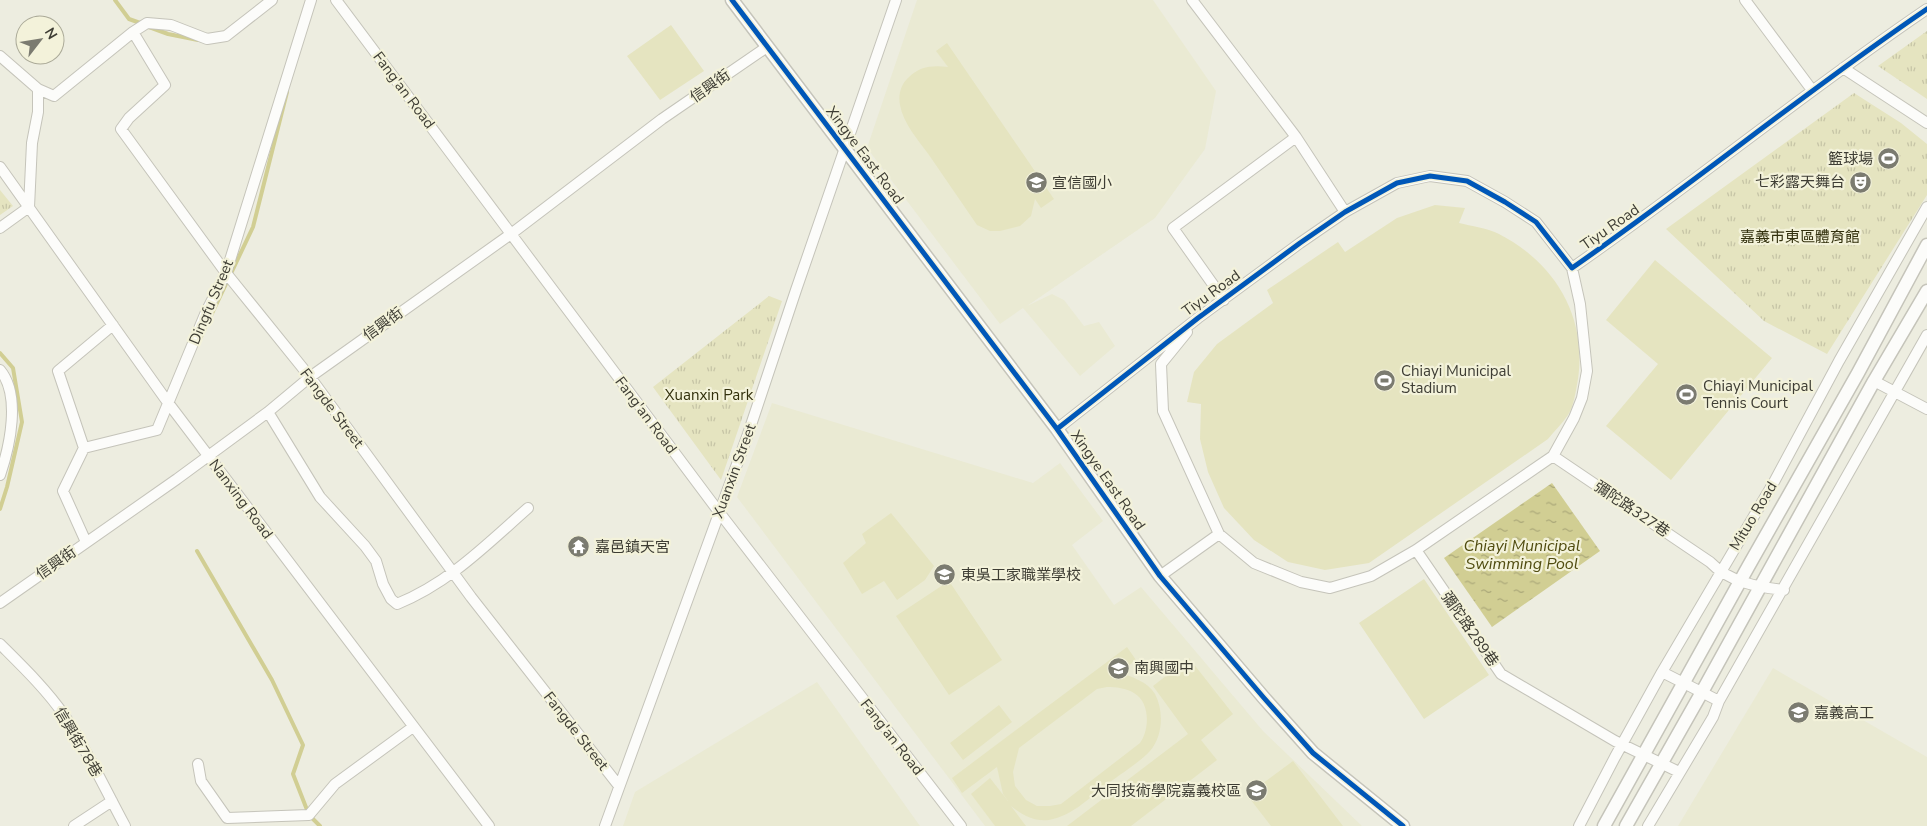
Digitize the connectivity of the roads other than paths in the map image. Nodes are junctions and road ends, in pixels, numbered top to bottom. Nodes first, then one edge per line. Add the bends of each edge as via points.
1 (272, 0) edge
2 (311, 0) edge
3 (336, 0) edge
4 (732, 0) edge
5 (896, 0) edge
6 (1192, 0) edge
7 (1745, 0) edge
8 (1927, 9) edge
9 (132, 32) junction
10 (767, 46) junction
11 (0, 56) edge
12 (1843, 68) junction
13 (38, 89) junction
14 (1812, 90) junction
15 (1927, 123) edge
16 (1296, 137) junction
17 (845, 150) junction
18 (0, 168) edge
19 (30, 207) junction
20 (1927, 207) edge
21 (1345, 212) junction
22 (0, 228) edge
23 (510, 234) junction
24 (1927, 245) edge
25 (1572, 268) junction
26 (226, 273) junction
27 (1927, 291) edge
28 (1224, 300) junction
29 (1198, 318) junction
30 (113, 325) junction
31 (1927, 335) edge
32 (0, 370) edge
33 (310, 377) junction
34 (1874, 381) junction
35 (1895, 392) junction
36 (169, 404) junction
37 (1927, 409) edge
38 (268, 412) junction
39 (1057, 429) junction
40 (84, 448) junction
41 (208, 456) junction
42 (1553, 456) junction
43 (0, 474) edge
44 (528, 508) dead end
45 (718, 512) junction
46 (1219, 534) junction
47 (86, 542) junction
48 (1416, 550) junction
49 (1719, 572) junction
50 (454, 574) junction
51 (1160, 576) junction
52 (1740, 581) junction
53 (1760, 587) junction
54 (1784, 590) junction
55 (0, 603) edge
56 (0, 644) edge
57 (1662, 672) junction
58 (1684, 682) junction
59 (1702, 692) junction
60 (1719, 701) junction
61 (413, 727) junction
62 (1618, 742) junction
63 (1644, 755) junction
64 (1661, 763) junction
65 (198, 764) dead end
66 (1679, 772) junction
67 (619, 786) junction
68 (112, 801) junction
69 (74, 826) edge
70 (124, 826) edge
71 (489, 826) edge
72 (605, 826) edge
73 (961, 826) edge
74 (1403, 826) edge
75 (1579, 826) edge
76 (1604, 826) edge
77 (1626, 826) edge
78 (1648, 826) edge

1 - 9 street via 226,36 207,39 170,25 147,23
2 - 26 street, Dingfu Street
3 - 23 street, Fang'an Road
4 - 10 street, Xingye East Road
5 - 17 street, Xuanxin Street
6 - 16 street
7 - 14 street
8 - 12 street, Tiyu Road
9 - 13 street via 54,96
9 - 26 street, Fangde Street via 165,85 121,129
10 - 17 street, Xingye East Road
10 - 23 street, 信興街 via 662,119
11 - 13 street
12 - 14 street, Tiyu Road
12 - 15 street
13 - 19 street
14 - 25 street, Tiyu Road via 1646,217
16 - 21 street
16 - 28 street via 1173,228
17 - 39 street, Xingye East Road
17 - 45 street, Xuanxin Street
18 - 19 street, Nanxing Road
19 - 22 street
19 - 30 street, Nanxing Road
20 - 49 street, Mituo Road via 1774,482
21 - 25 street, Tiyu Road via 1397,183 1430,176 1467,181 1536,222
21 - 28 street, Tiyu Road
23 - 33 street, 信興街
23 - 45 street, Fang'an Road
24 - 52 street, Mituo Road
25 - 42 street, Tiyu Road via 1580,304 1587,371 1582,398
26 - 33 street, Fangde Street
26 - 36 street, Dingfu Street via 206,312
27 - 34 street
28 - 29 street, Tiyu Road
29 - 39 street, Tiyu Road
29 - 46 street, Tiyu Road via 1161,364 1163,411
30 - 36 street, Nanxing Road
30 - 40 street via 58,370
31 - 35 street
32 - 43 street via 7,378 13,414 7,456
33 - 38 street, 信興街
33 - 50 street, Fangde Street
34 - 35 street
34 - 53 street
35 - 37 street
35 - 54 street
36 - 40 street, Dingfu Street via 157,430
36 - 41 street, Nanxing Road
38 - 41 street, 信興街
38 - 50 street via 320,497 376,561 391,599 397,604 416,597
39 - 51 street, Xingye East Road
40 - 47 street via 63,491
41 - 47 street, 信興街
41 - 61 street, Nanxing Road
42 - 48 street, Tiyu Road
42 - 49 street, 彌陀路327巷 via 1710,562
44 - 50 street
45 - 67 street, Xuanxin Street
45 - 73 street, Fang'an Road
46 - 48 street, Tiyu Road via 1254,563 1301,582 1330,588 1370,576
46 - 51 street
47 - 55 street, 信興街
48 - 62 street, 彌陀路289巷 via 1501,674
49 - 52 street
49 - 57 street, Mituo Road
50 - 67 street, Fangde Street
51 - 74 street, Xingye East Road via 1314,752
52 - 53 street
52 - 58 street, Mituo Road
53 - 54 street
53 - 59 street
54 - 60 street
56 - 68 street, 信興街78巷 via 63,714
57 - 58 street
57 - 62 street, Mituo Road
58 - 59 street
58 - 63 street, Mituo Road
59 - 60 street
59 - 64 street
60 - 66 street via 1713,717
61 - 65 street via 335,784 309,815 227,818 201,781
61 - 71 street, Nanxing Road
62 - 63 street, 彌陀路289巷
62 - 75 street, Mituo Road
63 - 64 street, 彌陀路289巷
63 - 76 street, Mituo Road
64 - 66 street, 彌陀路289巷
64 - 77 street
66 - 78 street
67 - 72 street, Xuanxin Street
68 - 69 street
68 - 70 street, 信興街78巷

